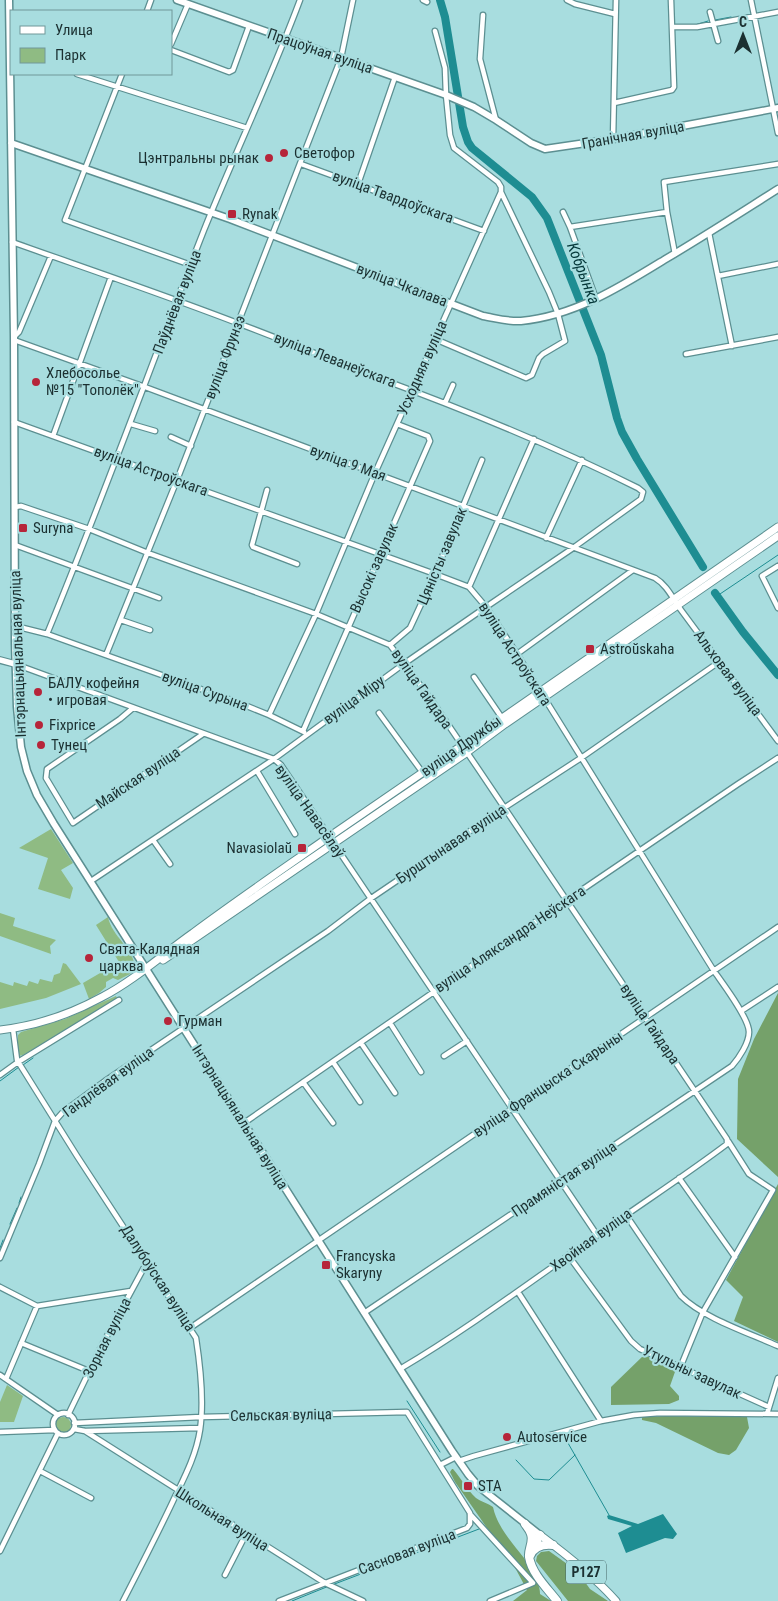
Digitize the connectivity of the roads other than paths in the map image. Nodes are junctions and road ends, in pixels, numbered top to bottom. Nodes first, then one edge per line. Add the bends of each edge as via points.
1 (9, 0) edge
2 (176, 0) edge
3 (299, 0) edge
4 (353, 0) edge
5 (567, 0) edge
6 (616, 0) edge
7 (671, 0) edge
8 (751, 0) edge
9 (188, 4) junction
10 (710, 12) dead end
11 (778, 12) edge
12 (615, 14) junction
13 (483, 15) dead end
14 (754, 15) junction
15 (714, 24) junction
16 (10, 26) edge
17 (249, 26) junction
18 (672, 27) junction
19 (435, 31) dead end
20 (286, 38) junction
21 (718, 41) dead end
22 (172, 42) edge
23 (172, 50) edge
24 (341, 58) junction
25 (11, 75) edge
26 (80, 75) edge
27 (122, 75) edge
28 (396, 77) junction
29 (116, 87) junction
30 (446, 95) junction
31 (464, 102) joint
32 (614, 103) junction
33 (775, 109) edge
34 (496, 120) junction
35 (247, 128) junction
36 (778, 132) edge
37 (613, 139) junction
38 (10, 143) junction
39 (302, 164) junction
40 (778, 164) edge
41 (85, 168) junction
42 (358, 184) junction
43 (778, 189) edge
44 (501, 192) junction
45 (212, 212) junction
46 (563, 212) dead end
47 (667, 212) junction
48 (570, 227) junction
49 (484, 231) junction
50 (709, 233) junction
51 (274, 235) junction
52 (12, 242) junction
53 (675, 254) junction
54 (51, 256) junction
55 (191, 264) junction
56 (778, 264) edge
57 (718, 276) junction
58 (111, 277) junction
59 (596, 299) junction
60 (177, 301) junction
61 (451, 304) junction
62 (558, 314) junction
63 (238, 323) junction
64 (778, 337) edge
65 (14, 339) junction
66 (435, 339) junction
67 (732, 346) junction
68 (686, 354) dead end
69 (80, 365) junction
70 (453, 385) dead end
71 (145, 387) junction
72 (412, 390) junction
73 (445, 403) junction
74 (205, 410) junction
75 (14, 422) junction
76 (131, 424) junction
77 (397, 424) junction
78 (155, 432) dead end
79 (53, 436) junction
80 (171, 437) dead end
81 (534, 439) junction
82 (191, 446) junction
83 (117, 458) junction
84 (482, 460) dead end
85 (582, 460) junction
86 (375, 473) junction
87 (178, 480) junction
88 (411, 486) junction
89 (267, 490) dead end
90 (641, 499) joint
91 (15, 506) junction
92 (463, 506) junction
93 (262, 511) junction
94 (498, 520) junction
95 (778, 527) edge
96 (89, 529) junction
97 (778, 536) edge
98 (546, 538) junction
99 (347, 542) junction
100 (15, 545) junction
101 (574, 548) junction
102 (148, 553) junction
103 (380, 554) junction
104 (297, 564) dead end
105 (778, 566) edge
106 (74, 568) junction
107 (633, 570) junction
108 (435, 574) junction
109 (469, 587) junction
110 (133, 589) junction
111 (159, 598) dead end
112 (676, 603) junction
113 (486, 606) junction
114 (778, 608) edge
115 (316, 614) junction
116 (120, 620) junction
117 (15, 626) junction
118 (348, 627) junction
119 (150, 630) dead end
120 (46, 634) junction
121 (390, 645) junction
122 (517, 654) junction
123 (106, 655) junction
124 (0, 660) edge
125 (719, 662) junction
126 (405, 663) junction
127 (15, 664) junction
128 (474, 676) dead end
129 (542, 694) junction
130 (133, 708) junction
131 (379, 713) dead end
132 (269, 715) junction
133 (502, 721) junction
134 (305, 732) junction
135 (203, 734) junction
136 (778, 740) edge
137 (461, 746) junction
138 (466, 753) junction
139 (581, 758) junction
140 (778, 758) edge
141 (274, 759) junction
142 (420, 768) dead end
143 (256, 771) junction
144 (427, 778) junction
145 (504, 808) junction
146 (369, 810) junction
147 (295, 834) dead end
148 (329, 837) junction
149 (153, 840) junction
150 (334, 844) junction
151 (640, 852) junction
152 (170, 864) dead end
153 (298, 868) junction
154 (90, 881) junction
155 (370, 899) junction
156 (567, 900) junction
157 (778, 927) edge
158 (145, 969) junction
159 (714, 971) junction
160 (778, 987) edge
161 (434, 991) junction
162 (119, 1000) dead end
163 (741, 1012) junction
164 (646, 1018) junction
165 (390, 1023) junction
166 (183, 1028) junction
167 (13, 1029) junction
168 (0, 1030) edge
169 (749, 1032) joint
170 (467, 1041) junction
171 (361, 1043) junction
172 (444, 1056) dead end
173 (18, 1062) junction
174 (333, 1062) junction
175 (421, 1072) dead end
176 (0, 1075) edge
177 (303, 1082) junction
178 (695, 1090) junction
179 (395, 1093) dead end
180 (360, 1102) dead end
181 (512, 1109) junction
182 (55, 1121) junction
183 (244, 1123) junction
184 (333, 1123) dead end
185 (728, 1141) junction
186 (679, 1178) junction
187 (561, 1181) junction
188 (626, 1215) junction
189 (597, 1235) junction
190 (318, 1240) junction
191 (568, 1256) junction
192 (735, 1257) junction
193 (0, 1258) edge
194 (147, 1262) junction
195 (0, 1287) edge
196 (131, 1291) junction
197 (518, 1292) junction
198 (37, 1306) junction
199 (703, 1312) junction
200 (364, 1313) junction
201 (190, 1328) junction
202 (21, 1343) junction
203 (778, 1346) edge
204 (680, 1368) junction
205 (400, 1369) junction
206 (89, 1371) junction
207 (0, 1375) edge
208 (778, 1378) edge
209 (6, 1379) junction
210 (769, 1407) junction
211 (767, 1414) junction
212 (778, 1414) edge
213 (58, 1415) junction
214 (68, 1415) junction
215 (201, 1417) junction
216 (601, 1421) junction
217 (74, 1426) junction
218 (200, 1428) junction
219 (85, 1431) junction
220 (0, 1432) edge
221 (56, 1432) junction
222 (457, 1459) junction
223 (440, 1466) junction
224 (40, 1470) junction
225 (178, 1491) junction
226 (92, 1498) dead end
227 (470, 1513) junction
228 (525, 1524) junction
229 (246, 1534) junction
230 (540, 1535) junction
231 (553, 1545) junction
232 (0, 1551) edge
233 (529, 1558) junction
234 (225, 1575) dead end
235 (325, 1583) junction
236 (123, 1601) edge
237 (279, 1601) edge
238 (363, 1601) edge
239 (490, 1601) edge
240 (557, 1601) edge
241 (616, 1601) edge

1 - 16 main road, Інтэрнацыянальная вуліца
2 - 9 main road, Працоўная вуліца
3 - 20 street, Паўднёвая вуліца
4 - 24 street, вуліца Фрунзэ
5 - 12 street
6 - 12 street
7 - 18 street
8 - 14 street
9 - 17 main road, Працоўная вуліца
9 - 22 street
10 - 15 street
11 - 14 street
12 - 32 street
13 - 34 street via 480,59
14 - 15 street
14 - 33 street
15 - 18 street via 697,28
15 - 21 street
17 - 20 main road, Працоўная вуліца
17 - 23 street via 231,72
18 - 32 street via 672,90
19 - 30 street via 445,68
20 - 24 main road, Працоўная вуліца
20 - 35 street, Паўднёвая вуліца
24 - 28 main road, Працоўная вуліца
24 - 39 street, вуліца Фрунзэ
25 - 38 main road, Інтэрнацыянальная вуліца
26 - 29 street
27 - 29 street
28 - 30 main road, Працоўная вуліца
28 - 42 street
29 - 35 street
29 - 41 street
30 - 31 main road, Працоўная вуліца
30 - 44 street via 454,148 498,182
31 - 34 main road, Гранічная вуліца
32 - 37 street
33 - 36 street
33 - 37 main road, Гранічная вуліца
34 - 37 main road, Гранічная вуліца via 543,149
35 - 45 street, Паўднёвая вуліца
38 - 41 main road, вуліца Чкалава
38 - 52 main road, Інтэрнацыянальная вуліца
39 - 42 street, вуліца Твардоўскага
39 - 51 street, вуліца Фрунзэ
40 - 47 street via 664,182
41 - 45 main road, вуліца Чкалава
41 - 55 street via 65,220
42 - 49 street, вуліца Твардоўскага
43 - 50 main road, вуліца Чкалава
44 - 49 street, Усходняя вуліца
44 - 62 street
45 - 51 main road, вуліца Чкалава
45 - 55 street, Паўднёвая вуліца
46 - 48 street
47 - 48 street
47 - 53 street
48 - 59 street
49 - 61 street, Усходняя вуліца
50 - 53 main road, вуліца Чкалава
50 - 57 street
51 - 61 main road, вуліца Чкалава
51 - 63 street, вуліца Фрунзэ
52 - 54 street, вуліца Леванеўскага
52 - 65 main road, Інтэрнацыянальная вуліца
53 - 59 main road, вуліца Чкалава
54 - 58 street, вуліца Леванеўскага
54 - 65 street
55 - 60 street, Паўднёвая вуліца
56 - 57 street
57 - 67 street
58 - 60 street, вуліца Леванеўскага
58 - 69 street
59 - 62 main road, вуліца Чкалава
60 - 63 street, вуліца Леванеўскага
60 - 71 street, Паўднёвая вуліца
61 - 62 main road, вуліца Чкалава via 483,316 520,321
61 - 66 street, Усходняя вуліца
62 - 66 street via 565,341 538,358 530,378
63 - 72 street, вуліца Леванеўскага
63 - 74 street, вуліца Фрунзэ
64 - 67 street
65 - 69 street, вуліца 9 Мая
65 - 75 main road, Інтэрнацыянальная вуліца
66 - 72 street, Усходняя вуліца
67 - 68 street
69 - 71 street, вуліца 9 Мая
69 - 79 street
70 - 73 street
71 - 74 street, вуліца 9 Мая
71 - 76 street, Паўднёвая вуліца
72 - 73 street, вуліца Леванеўскага
72 - 77 street, Усходняя вуліца
73 - 81 street, вуліца Леванеўскага
74 - 82 street, вуліца Фрунзэ
74 - 86 street, вуліца 9 Мая
75 - 79 street, вуліца Астроўскага
75 - 91 main road, Інтэрнацыянальная вуліца
76 - 78 street
76 - 83 street, Паўднёвая вуліца
77 - 86 street, Усходняя вуліца
77 - 88 street, Высокі завулак via 430,438
79 - 83 street, вуліца Астроўскага
80 - 82 street
81 - 85 street, вуліца Леванеўскага
81 - 94 street
82 - 87 street, вуліца Фрунзэ
83 - 87 street, вуліца Астроўскага
83 - 96 street, Паўднёвая вуліца
84 - 92 street, Цяністы завулак
85 - 90 street, вуліца Леванеўскага via 638,488 643,492
85 - 98 street
86 - 88 street, вуліца 9 Мая
86 - 99 street, Усходняя вуліца
87 - 93 street, вуліца Астроўскага
87 - 102 street, вуліца Фрунзэ
88 - 92 street, вуліца 9 Мая
88 - 103 street, Высокі завулак
89 - 93 street
90 - 101 street, вуліца Міру
91 - 96 street, вуліца Гайдара
91 - 100 main road, Інтэрнацыянальная вуліца
92 - 94 street, вуліца 9 Мая
92 - 108 street, Цяністы завулак
93 - 99 street, вуліца Астроўскага
93 - 104 street via 253,547
94 - 98 street, вуліца 9 Мая
94 - 109 street
95 - 112 main road, вуліца Дружбы via 709,575
96 - 102 street, вуліца Гайдара
96 - 106 street, Паўднёвая вуліца
97 - 112 main road, вуліца Дружбы
98 - 101 street, вуліца 9 Мая
99 - 103 street, вуліца Астроўскага
99 - 115 street, Усходняя вуліца
100 - 106 street
100 - 117 main road, Інтэрнацыянальная вуліца
101 - 107 street, вуліца 9 Мая
101 - 113 street, вуліца Міру
102 - 110 street, вуліца Фрунзэ
102 - 115 street, вуліца Гайдара
103 - 108 street, вуліца Астроўскага
103 - 118 street, Высокі завулак
105 - 114 street via 762,576
106 - 110 street
106 - 120 street, Паўднёвая вуліца
107 - 112 street, вуліца 9 Мая via 662,582
107 - 122 street
108 - 109 street, вуліца Астроўскага
108 - 121 street, Цяністы завулак via 410,628
109 - 113 street, вуліца Астроўскага
110 - 111 street
110 - 116 street, вуліца Фрунзэ
112 - 125 street, Альховая вуліца
112 - 129 main road, вуліца Дружбы via 580,664
112 - 129 main road, вуліца Дружбы via 638,633
113 - 122 street, вуліца Астроўскага
113 - 126 street, вуліца Міру
115 - 118 street, вуліца Гайдара
115 - 132 street, Усходняя вуліца
116 - 119 street
116 - 123 street, вуліца Фрунзэ
117 - 120 street, вуліца Сурына
117 - 127 main road, Інтэрнацыянальная вуліца
118 - 121 street, вуліца Гайдара
118 - 134 street, Высокі завулак
120 - 123 street, вуліца Сурына
121 - 126 street, вуліца Гайдара
122 - 129 street, вуліца Астроўскага
123 - 132 street, вуліца Сурына
124 - 127 street
125 - 136 street, Альховая вуліца
125 - 139 street, Бурштынавая вуліца
126 - 134 street, вуліца Міру
126 - 137 street, вуліца Гайдара
127 - 130 street, вуліца Навасёлаў
127 - 154 main road, Інтэрнацыянальная вуліца via 18,727 27,772 37,795
128 - 133 street
129 - 133 main road, вуліца Дружбы
129 - 139 street, вуліца Астроўскага
130 - 135 street, вуліца Навасёлаў
130 - 135 street, Майская вуліца via 48,769 46,778 73,822
131 - 142 street
132 - 134 street, вуліца Сурына
133 - 137 main road, вуліца Дружбы
133 - 138 main road, вуліца Дружбы via 467,746
134 - 141 street, вуліца Міру
135 - 141 street, вуліца Навасёлаў
137 - 138 street, вуліца Гайдара
137 - 144 main road via 461,752
137 - 146 main road, вуліца Дружбы
138 - 144 main road, вуліца Дружбы
138 - 145 street, вуліца Гайдара
139 - 145 street, Бурштынавая вуліца
139 - 151 street, вуліца Астроўскага
140 - 151 street, вуліца Аляксандра Неўскага
141 - 143 street, вуліца Міру
141 - 148 street, вуліца Навасёлаў via 288,774
143 - 147 street
143 - 149 street, вуліца Міру
144 - 150 main road, вуліца Дружбы
145 - 155 street, Бурштынавая вуліца
145 - 156 street, вуліца Гайдара
146 - 148 main road, вуліца Дружбы
146 - 150 main road via 335,837
148 - 150 street, вуліца Навасёлаў
148 - 153 main road via 328,844
148 - 158 main road, вуліца Дружбы
149 - 152 street
149 - 154 street, вуліца Міру
150 - 153 main road, вуліца Дружбы
150 - 155 street, вуліца Навасёлаў
151 - 156 street, вуліца Аляксандра Неўскага
151 - 159 street, вуліца Астроўскага
153 - 158 main road, вуліца Дружбы
154 - 158 main road, Інтэрнацыянальная вуліца
155 - 161 street, вуліца Навасёлаў
155 - 166 street, Бурштынавая вуліца
156 - 161 street, вуліца Аляксандра Неўскага
156 - 164 street, вуліца Гайдара
157 - 159 street, вуліца Францыска Скарыны
158 - 166 main road, Інтэрнацыянальная вуліца
158 - 167 main road, вуліца Дружбы via 81,1008
159 - 163 street, вуліца Астроўскага
159 - 164 street, вуліца Францыска Скарыны
160 - 163 street
161 - 165 street, вуліца Аляксандра Неўскага
161 - 170 street, вуліца Навасёлаў
162 - 173 street
163 - 169 street, вуліца Астроўскага
164 - 178 street, вуліца Гайдара
164 - 181 street, вуліца Францыска Скарыны
165 - 171 street, вуліца Аляксандра Неўскага
165 - 175 street
166 - 182 street, Гандлёвая вуліца via 73,1104
166 - 183 main road, Інтэрнацыянальная вуліца
167 - 168 main road, вуліца Дружбы
167 - 173 street, Далубоўская вуліца
169 - 178 street, Прамяністая вуліца via 732,1066
170 - 172 street
170 - 181 street, вуліца Навасёлаў
171 - 174 street, вуліца Аляксандра Неўскага
171 - 179 street
173 - 176 street
173 - 182 street, Далубоўская вуліца
174 - 177 street, вуліца Аляксандра Неўскага
174 - 180 street
177 - 183 street, вуліца Аляксандра Неўскага
177 - 184 street
178 - 185 street
178 - 187 street, Прамяністая вуліца
181 - 187 street, вуліца Навасёлаў
181 - 190 street, вуліца Францыска Скарыны
182 - 193 street, Гандлёвая вуліца
182 - 194 street, Далубоўская вуліца
183 - 190 main road, Інтэрнацыянальная вуліца
185 - 186 street, Хвойная вуліца
185 - 192 street via 750,1174 773,1190
186 - 188 street, Хвойная вуліца
186 - 192 street
187 - 189 street, вуліца Навасёлаў
187 - 200 street, Прамяністая вуліца
188 - 189 street, Хвойная вуліца
188 - 199 street via 681,1296
189 - 191 street, Хвойная вуліца
190 - 200 main road, Інтэрнацыянальная вуліца
190 - 201 street, вуліца Францыска Скарыны
191 - 197 street, Хвойная вуліца
191 - 204 street, Утульны завулак via 631,1341 640,1349
192 - 199 street
194 - 196 street, Зорная вуліца
194 - 201 street, Далубоўская вуліца
195 - 198 street
196 - 198 street
196 - 206 street, Зорная вуліца
197 - 205 street, Хвойная вуліца
197 - 216 street
198 - 202 street
199 - 203 street
199 - 204 street
200 - 205 main road, Інтэрнацыянальная вуліца
201 - 215 street, Далубоўская вуліца via 196,1338 200,1363
202 - 206 street
202 - 209 street
204 - 210 street, Утульны завулак
205 - 222 main road, Інтэрнацыянальная вуліца
206 - 214 street, Зорная вуліца
207 - 209 street
208 - 210 street
209 - 213 street
210 - 211 street
211 - 212 street
211 - 216 street via 660,1413
213 - 214 street
213 - 221 street via 53,1422
214 - 217 street
215 - 217 street, Сельская вуліца
215 - 218 street, Далубоўская вуліца
215 - 223 street, Сельская вуліца via 407,1412
216 - 222 street
217 - 219 street
217 - 221 street via 66,1435
218 - 219 street
218 - 225 street, Далубоўская вуліца via 192,1462
219 - 225 street, Школьная вуліца
220 - 221 street
221 - 224 street
222 - 223 street
222 - 228 main road, Інтэрнацыянальная вуліца / Р127 via 494,1499
223 - 227 street, Сасновая вуліца
224 - 226 street
224 - 232 street
225 - 229 street, Школьная вуліца
225 - 236 street, Далубоўская вуліца
227 - 235 street, Сасновая вуліца via 470,1524 456,1534
227 - 239 street via 533,1583
228 - 230 main road, Р127
228 - 233 highway via 532,1541
229 - 234 street
229 - 235 street, Школьная вуліца
230 - 231 main road, Р127
230 - 233 highway
231 - 233 highway, Р127 via 538,1547
231 - 241 main road, Р127
233 - 240 highway, Р127
235 - 237 street, Сасновая вуліца
235 - 238 street, Школьная вуліца

